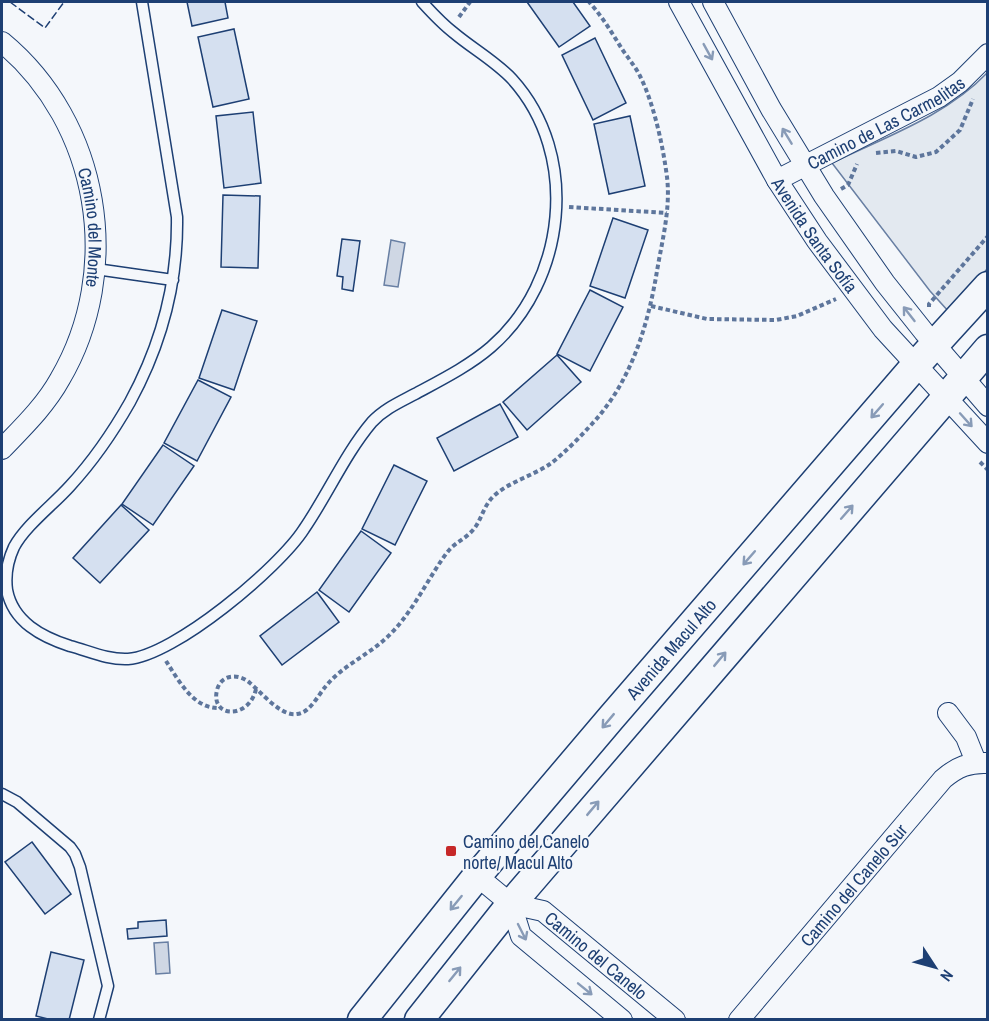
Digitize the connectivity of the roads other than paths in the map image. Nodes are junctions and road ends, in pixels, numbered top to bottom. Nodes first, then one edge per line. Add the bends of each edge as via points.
1 (142, 2) edge
2 (422, 2) edge
3 (679, 2) edge
4 (713, 2) edge
5 (2, 42) edge
6 (987, 54) edge
7 (804, 165) junction
8 (777, 180) junction
9 (96, 269) junction
10 (174, 280) junction
11 (987, 286) edge
12 (929, 338) junction
13 (987, 349) edge
14 (915, 366) junction
15 (954, 387) junction
16 (987, 406) edge
17 (987, 444) edge
18 (2, 448) edge
19 (948, 713) dead end
20 (982, 762) edge
21 (2, 794) edge
22 (477, 876) junction
23 (511, 904) junction
24 (748, 1017) edge
25 (99, 1020) edge
26 (362, 1020) edge
27 (418, 1020) edge
28 (622, 1020) edge
29 (675, 1020) edge

1 - 10 lane via 177,217
2 - 10 lane via 452,32 505,73 537,117 556,183 555,228 544,272 508,330 473,361 395,403 374,420 303,532 276,563 202,622 159,650 119,659 59,642 28,626 11,603 6,574 20,537 95,456 132,399 157,341
3 -> 8 street, Avenida Santa Sofía
7 -> 4 street, Avenida Santa Sofía
5 - 9 street, Camino del Monte via 54,100 69,126 89,181 97,240
6 - 7 street, Camino de Las Carmelitas via 939,97
7 - 8 street, Camino de Las Carmelitas
12 -> 7 street, Avenida Santa Sofía via 885,283
8 - 14 street, Avenida Santa Sofía via 853,291
9 - 10 lane
9 - 18 street, Camino del Monte via 84,326 60,379 26,425
11 - 12 street, Avenida Macul Alto
12 - 14 street, Avenida Macul Alto
12 - 15 street, Avenida Santa Sofía
13 - 15 street
14 - 15 street, Avenida Santa Sofía
14 -> 22 street, Avenida Macul Alto
15 - 16 street, Avenida Santa Sofía
15 -> 17 street, Avenida Santa Sofía
23 -> 15 street
19 - 20 street
20 - 24 street, Camino del Canelo Sur via 954,769 932,790
21 - 25 lane via 17,802 75,854 108,986
22 - 23 street, Camino del Canelo
22 -> 26 street, Avenida Macul Alto
27 -> 23 street
23 -> 28 street, Camino del Canelo via 521,936
23 - 29 street, Camino del Canelo via 543,911

